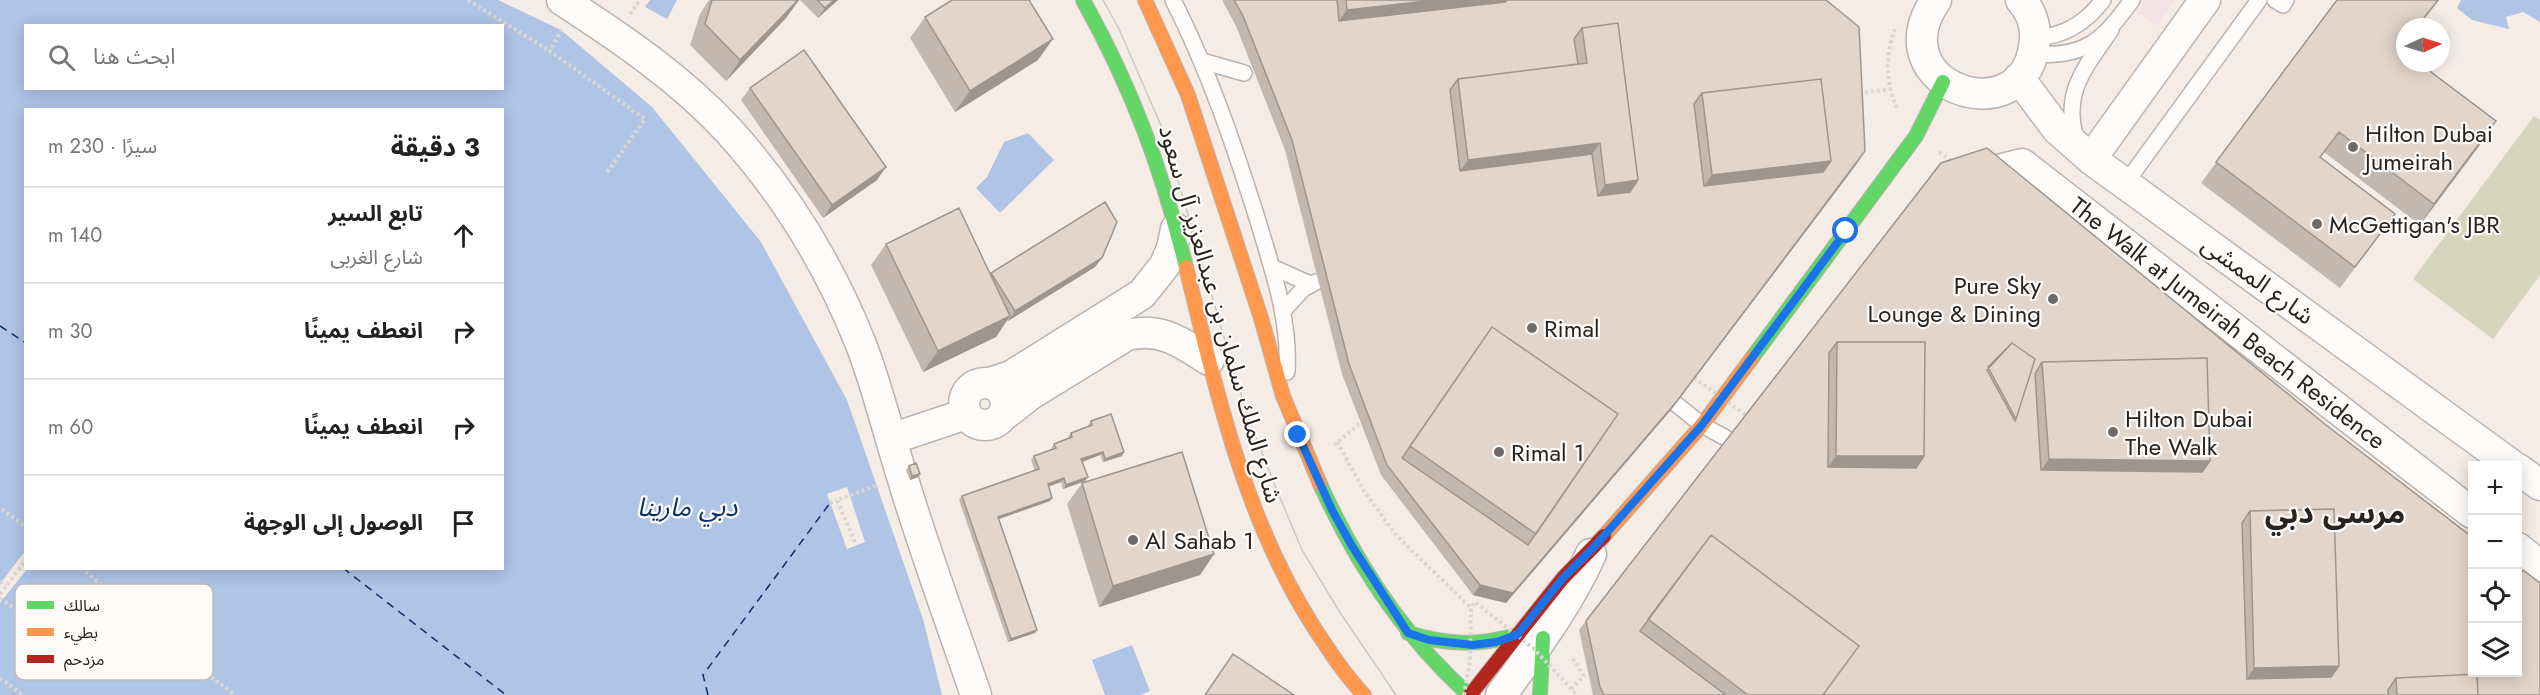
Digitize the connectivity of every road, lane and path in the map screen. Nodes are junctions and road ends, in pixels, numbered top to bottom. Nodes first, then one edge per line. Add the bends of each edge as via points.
1 (468, 0) edge
2 (1083, 0) edge
3 (1145, 0) edge
4 (1173, 0) edge
5 (1936, 0) edge
6 (2021, 0) edge
7 (2103, 0) edge
8 (2132, 0) edge
9 (2205, 0) edge
10 (2259, 0) edge
11 (2275, 0) edge
12 (2286, 0) edge
13 (568, 4) edge
14 (2110, 30) junction
15 (550, 51) junction
16 (2029, 57) junction
17 (1202, 61) junction
18 (1244, 73) dead end
19 (1943, 82) junction
20 (1891, 89) dead end
21 (1851, 93) edge
22 (2085, 155) junction
23 (606, 174) dead end
24 (1974, 176) edge
25 (2125, 184) junction
26 (1176, 229) junction
27 (1272, 267) junction
28 (1284, 310) junction
29 (1209, 360) junction
30 (1684, 372) edge
31 (990, 383) junction
32 (1284, 396) junction
33 (1676, 404) edge
34 (966, 414) junction
35 (1004, 415) junction
36 (1365, 420) edge
37 (1756, 423) edge
38 (1702, 425) junction
39 (1357, 427) dead end
40 (1726, 438) edge
41 (891, 439) junction
42 (1337, 442) dead end
43 (2507, 461) edge
44 (2522, 472) edge
45 (902, 476) junction
46 (2540, 485) edge
47 (837, 500) junction
48 (830, 503) dead end
49 (2, 509) dead end
50 (2468, 510) edge
51 (24, 526) edge
52 (855, 542) dead end
53 (1594, 547) joint
54 (2522, 552) edge
55 (24, 563) edge
56 (2540, 566) edge
57 (84, 570) edge
58 (0, 582) edge
59 (101, 584) edge
60 (6, 586) junction
61 (0, 596) edge
62 (15, 607) edge
63 (1471, 608) junction
64 (1408, 633) junction
65 (1530, 637) junction
66 (0, 678) edge
67 (213, 678) edge
68 (1360, 693) edge
69 (23, 695) edge
70 (235, 695) edge
71 (976, 695) edge
72 (1464, 695) edge
73 (1469, 695) edge
74 (1501, 695) edge
75 (1540, 695) edge
76 (1576, 695) edge

1 - 15 path
2 - 26 main road, شارع الملك سلمان بن عبدالعزيز آل سعود via 1143,124
3 - 32 main road, شارع الملك سلمان بن عبدالعزيز آل سعود via 1199,125
4 - 17 lane
5 - 19 street via 1922,31 1923,50
6 - 16 street via 2034,22
7 - 16 lane via 2088,18
8 - 14 lane
9 - 22 street
10 - 25 lane
11 - 12 lane via 2283,5
13 - 15 path
13 - 41 street via 655,63 693,96 729,131 791,210 852,325
14 - 16 lane via 2082,48
14 - 22 lane via 2078,78 2074,92 2073,122
15 - 23 path via 645,119
16 - 19 street via 2001,90 1982,94 1962,92
16 - 22 street, شارع الممشى via 2057,129
17 - 18 lane
17 - 27 lane
19 - 38 main road via 1916,136
20 - 21 path
22 - 25 street, شارع الممشى
24 - 50 street, The Walk at Jumeirah Beach Residence via 2022,164
25 - 43 street, شارع الممشى
26 - 29 main road, شارع الملك سلمان بن عبدالعزيز آل سعود
26 - 31 street via 1165,265 1142,294 1011,376
27 - 28 lane
27 - 28 lane via 1313,283
28 - 32 lane via 1288,353
29 - 35 street via 1166,334 1127,335
29 - 68 main road, شارع الملك سلمان بن عبدالعزيز آل سعود via 1232,451 1264,538 1309,622
30 - 37 path, bridge
31 - 34 street via 978,384 968,391 963,402
31 - 35 street via 1006,399
32 - 64 main road, شارع الملك سلمان بن عبدالعزيز آل سعود via 1332,510
33 - 38 lane
34 - 35 street via 985,426
34 - 41 street
36 - 39 path
38 - 40 lane
38 - 53 main road
41 - 45 street
42 - 63 path via 1396,535
44 - 46 street
45 - 47 path
45 - 71 street
47 - 48 path
47 - 52 path
49 - 51 path
53 - 65 street via 1576,588
54 - 56 street
55 - 60 path
57 - 59 path
58 - 60 path
60 - 61 path
61 - 62 path
63 - 72 path, bridge via 1470,661
63 - 76 path, bridge via 1475,602 1513,631
64 - 65 main road via 1440,643 1473,645
64 - 73 main road, شارع الملك سلمان بن عبدالعزيز آل سعود
65 - 73 main road
65 - 74 street
65 - 75 main road
66 - 69 path
67 - 70 path

